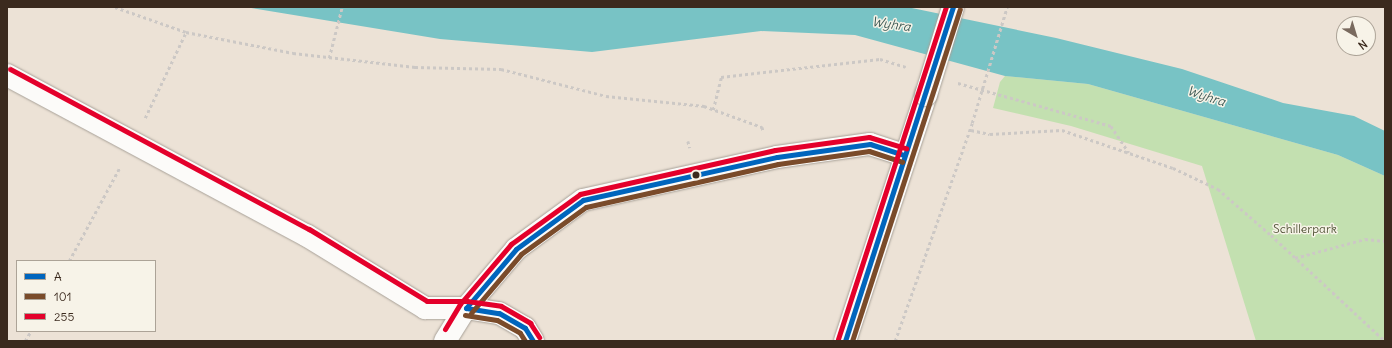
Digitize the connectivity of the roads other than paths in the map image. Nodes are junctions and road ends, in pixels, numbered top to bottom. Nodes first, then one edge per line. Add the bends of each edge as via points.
1 (953, 7) edge
2 (7, 75) edge
3 (904, 155) junction
4 (466, 308) junction
5 (445, 341) edge
6 (533, 341) edge
7 (845, 341) edge

1 - 3 street, bridge via 926,95
2 - 4 street via 306,235 425,308
3 - 4 street via 870,144 778,157 582,200 516,249
3 - 7 street
4 - 5 street
4 - 6 street via 499,313 525,328

